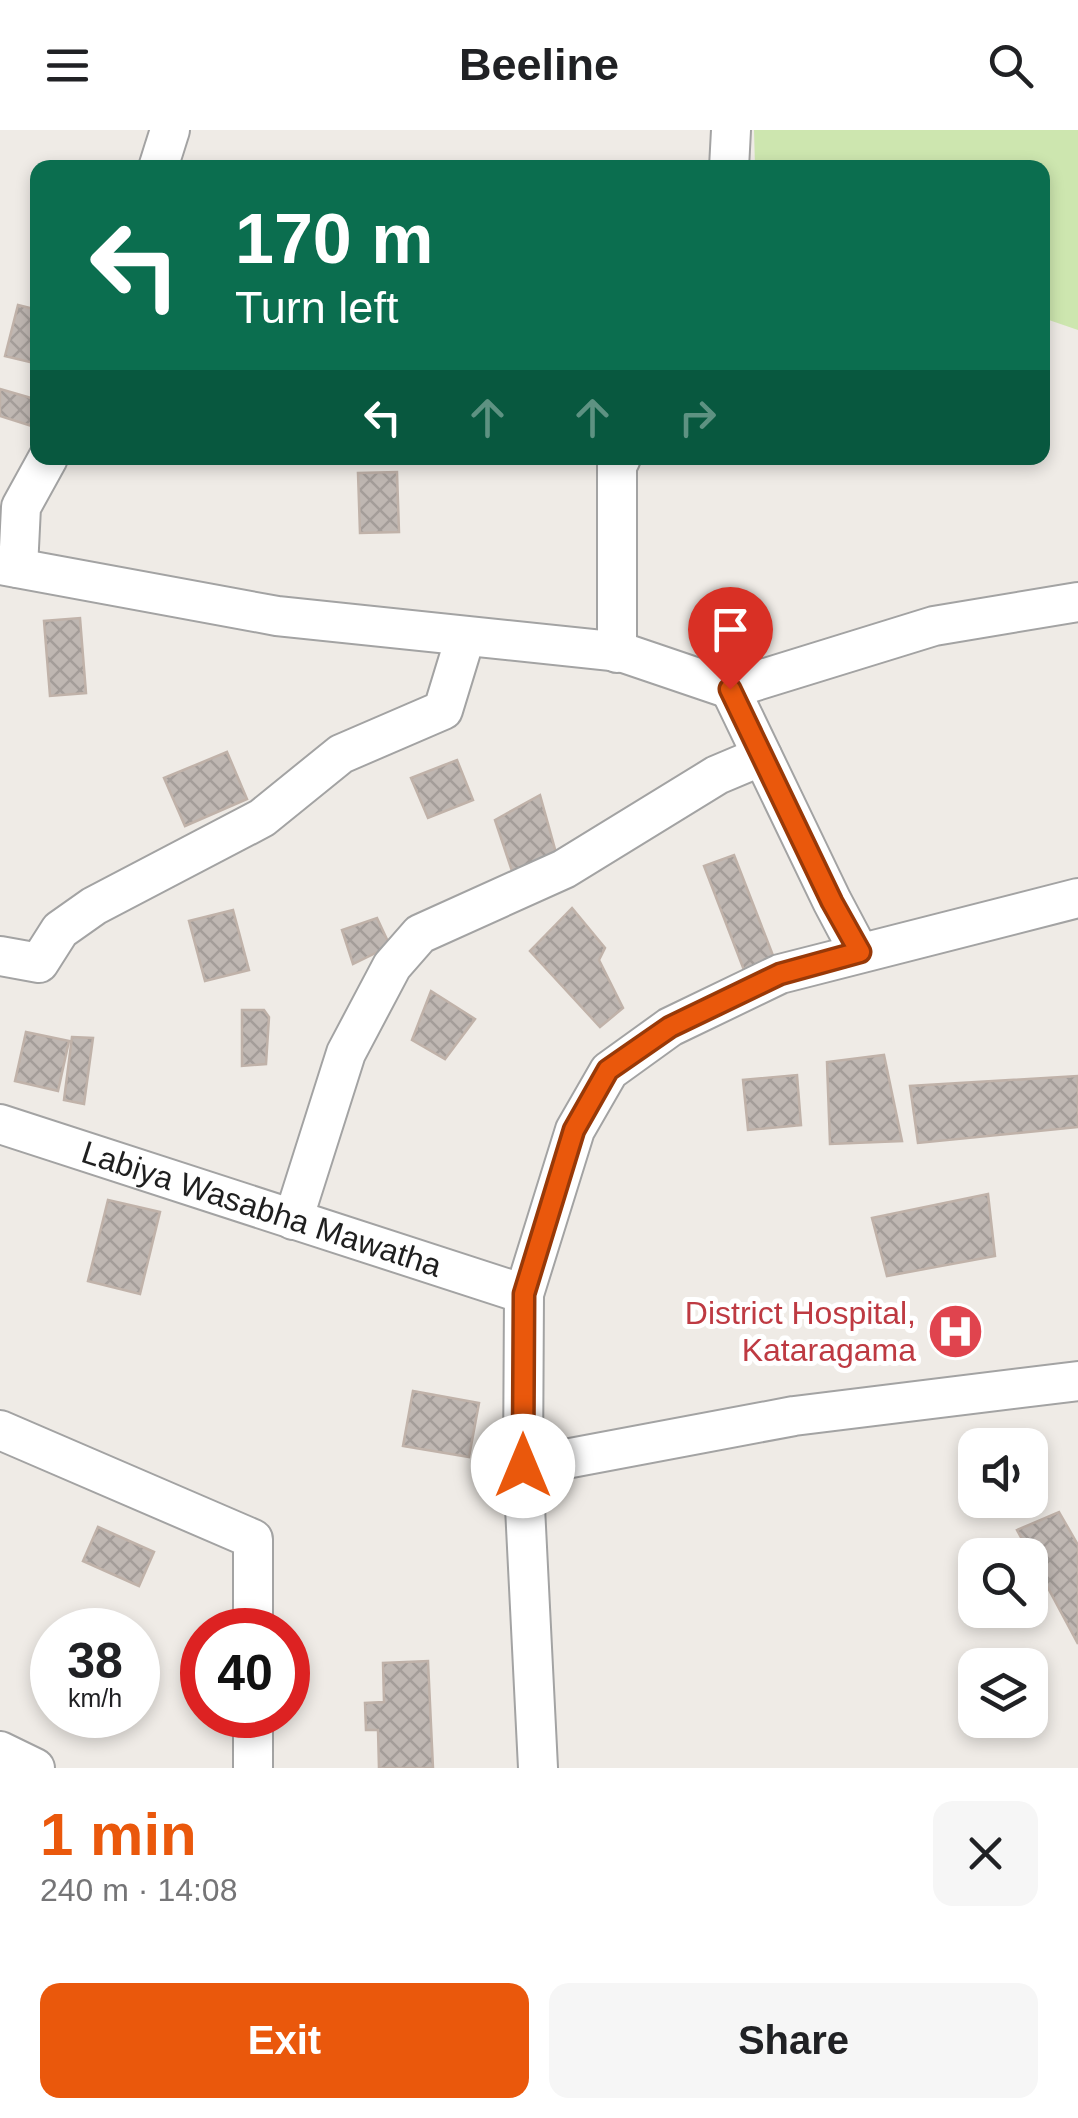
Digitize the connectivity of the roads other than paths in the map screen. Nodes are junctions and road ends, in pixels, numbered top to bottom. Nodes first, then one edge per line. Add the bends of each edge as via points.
1 (170, 130) edge
2 (731, 130) edge
3 (161, 160) edge
4 (729, 160) edge
5 (44, 465) edge
6 (618, 465) edge
7 (9, 567) edge
8 (1078, 602) edge
9 (465, 638) junction
10 (617, 652) junction
11 (730, 689) junction
12 (762, 756) junction
13 (1078, 898) edge
14 (860, 952) junction
15 (0, 956) edge
16 (0, 1124) edge
17 (293, 1220) junction
18 (524, 1294) junction
19 (1078, 1382) edge
20 (0, 1430) edge
21 (523, 1466) junction
22 (253, 1608) edge
23 (253, 1738) edge
24 (0, 1751) edge
25 (35, 1768) edge
26 (253, 1768) edge
27 (538, 1768) edge

1 - 3 street
2 - 4 street
5 - 7 street via 20,506
6 - 10 street
7 - 9 street via 277,616
8 - 11 street via 934,626
9 - 10 street
9 - 15 street via 443,710 342,754 262,818 94,906 60,930 39,963
10 - 11 street
11 - 12 street
12 - 14 street
12 - 17 street via 716,775 564,869 420,934 392,966 346,1054
13 - 14 street
14 - 18 street via 780,974 670,1027 608,1070 574,1130
16 - 17 street, Labiya Wasabha Mawatha
17 - 18 street, Labiya Wasabha Mawatha
18 - 21 street
19 - 21 street via 794,1416
20 - 22 street via 252,1539
21 - 27 street
23 - 26 street
24 - 25 street

